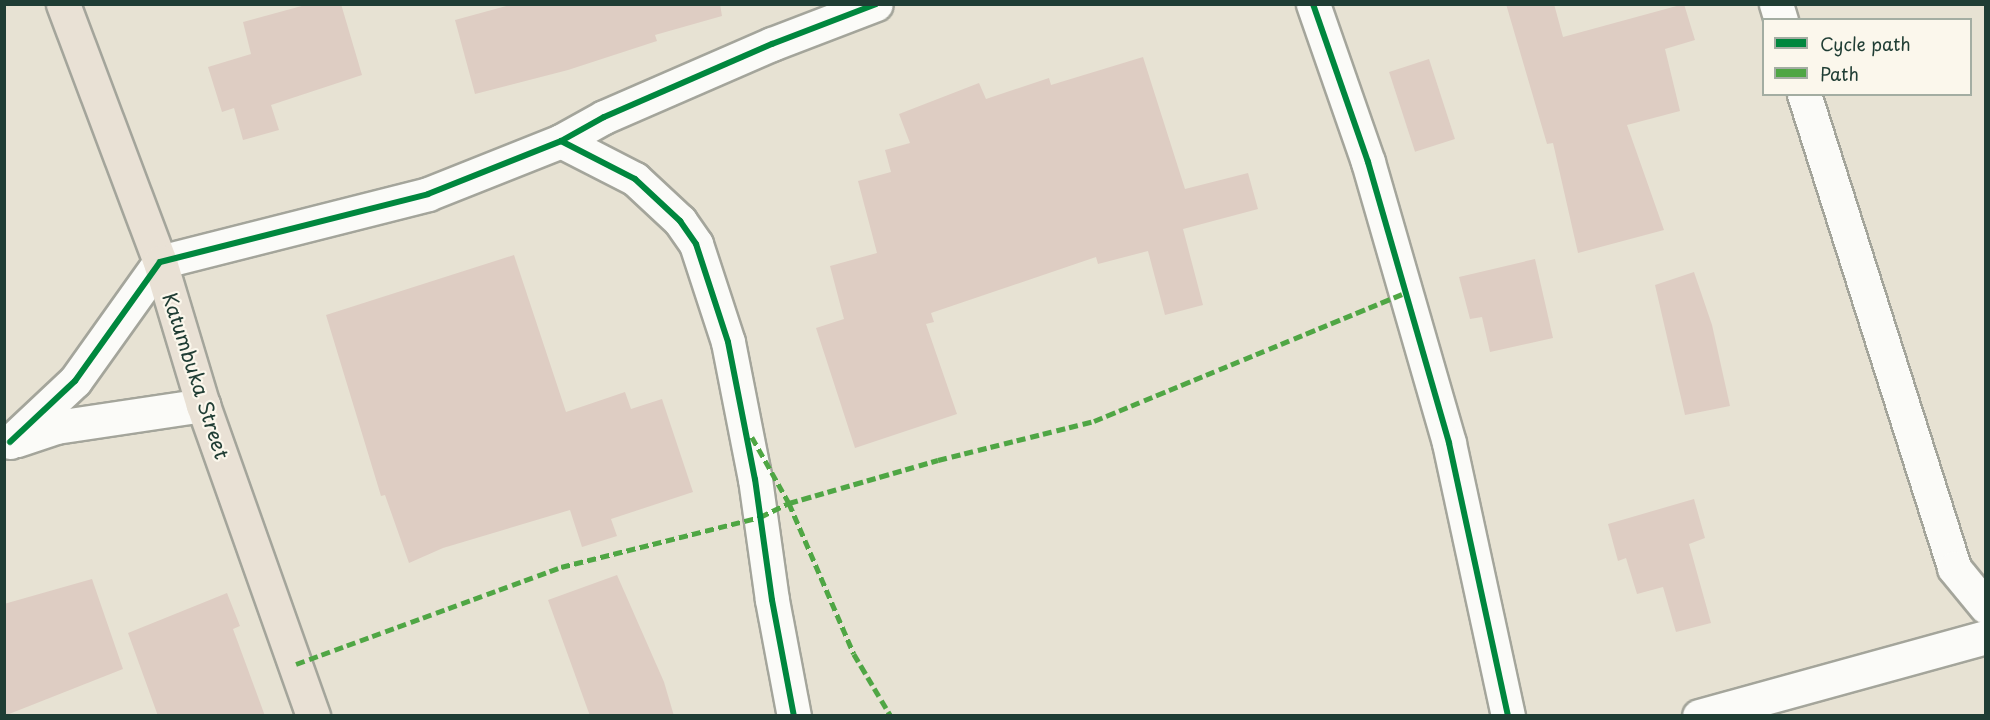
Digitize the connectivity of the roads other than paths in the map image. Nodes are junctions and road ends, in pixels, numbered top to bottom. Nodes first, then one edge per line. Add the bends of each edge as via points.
1 (63, 4) edge
2 (876, 4) edge
3 (1313, 4) edge
4 (1805, 96) edge
5 (561, 141) junction
6 (160, 262) junction
7 (203, 405) junction
8 (7, 443) edge
9 (1986, 607) edge
10 (1986, 637) edge
11 (313, 716) edge
12 (794, 716) edge
13 (1508, 716) edge
14 (1699, 716) edge

1 - 6 main road, Katumbuka Street
2 - 5 street via 772,44
3 - 13 street via 1346,90 1449,442
4 - 9 street via 1954,568
5 - 6 street via 428,194
5 - 12 street via 635,179 680,221 700,252 728,342
6 - 7 main road, Katumbuka Street
6 - 8 street via 75,381
7 - 8 street via 56,427
7 - 11 main road, Katumbuka Street
10 - 14 street

